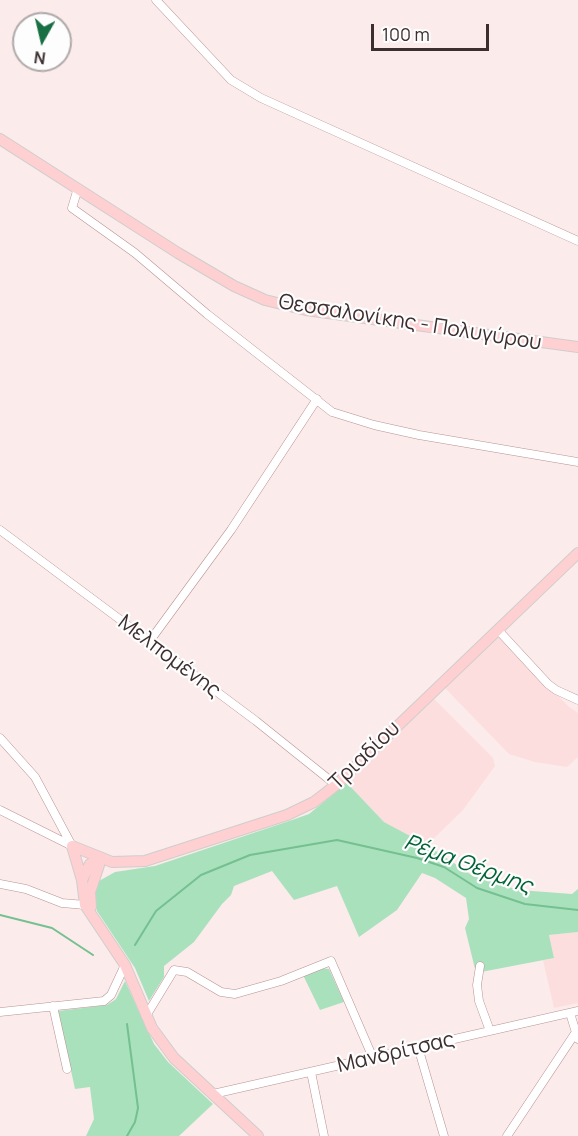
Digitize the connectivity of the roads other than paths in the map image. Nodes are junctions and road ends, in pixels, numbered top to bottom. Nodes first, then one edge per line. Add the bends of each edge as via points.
1 (156, 0) edge
2 (0, 139) edge
3 (78, 188) junction
4 (578, 241) edge
5 (578, 347) edge
6 (318, 399) junction
7 (578, 462) edge
8 (0, 531) edge
9 (578, 553) edge
10 (499, 631) junction
11 (149, 642) junction
12 (578, 700) edge
13 (0, 738) edge
14 (336, 785) junction
15 (0, 810) edge
16 (72, 846) junction
17 (98, 858) junction
18 (116, 862) junction
19 (87, 882) junction
20 (0, 884) edge
21 (85, 905) junction
22 (95, 922) junction
23 (125, 965) junction
24 (480, 966) dead end
25 (53, 1006) junction
26 (0, 1012) edge
27 (574, 1012) edge
28 (146, 1016) junction
29 (490, 1031) junction
30 (577, 1034) edge
31 (418, 1047) junction
32 (373, 1058) junction
33 (67, 1069) dead end
34 (311, 1072) junction
35 (213, 1094) junction
36 (258, 1136) edge
37 (324, 1136) edge
38 (442, 1136) edge
39 (507, 1136) edge

1 - 4 street via 231,80 261,98
2 - 3 main road, Θεσσαλονίκης - Πολυγύρου
3 - 5 main road, Θεσσαλονίκης - Πολυγύρου via 198,264 265,300 306,310
3 - 6 street via 72,208 135,253
6 - 7 street via 332,412 374,425
6 - 11 street via 231,530
8 - 11 street, Μελπομένης
9 - 10 main road, Τριαδίου
10 - 12 street via 548,684
10 - 14 main road, Τριαδίου
11 - 14 street, Μελπομένης
13 - 16 street via 35,777
14 - 18 main road, Τριαδίου via 314,802 287,815 159,858
15 - 16 street
16 - 17 main road, Τριαδίου
16 - 19 main road
17 - 18 main road, Τριαδίου
17 - 19 main road via 99,865
18 - 19 main road
19 - 21 main road
19 - 22 main road
20 - 21 street via 62,903
21 - 22 main road
22 - 23 main road
23 - 25 street via 108,999
23 - 28 main road
24 - 29 street via 479,1001
25 - 26 street
25 - 33 street
27 - 29 street, Μανδρίτσας
27 - 30 street
28 - 32 street via 176,969 221,992 235,994 331,961
28 - 35 main road via 165,1048
29 - 31 street, Μανδρίτσας
30 - 39 street
31 - 32 street, Μανδρίτσας
31 - 38 street
32 - 34 street, Μανδρίτσας
34 - 35 street, Μανδρίτσας
34 - 37 street
35 - 36 main road

